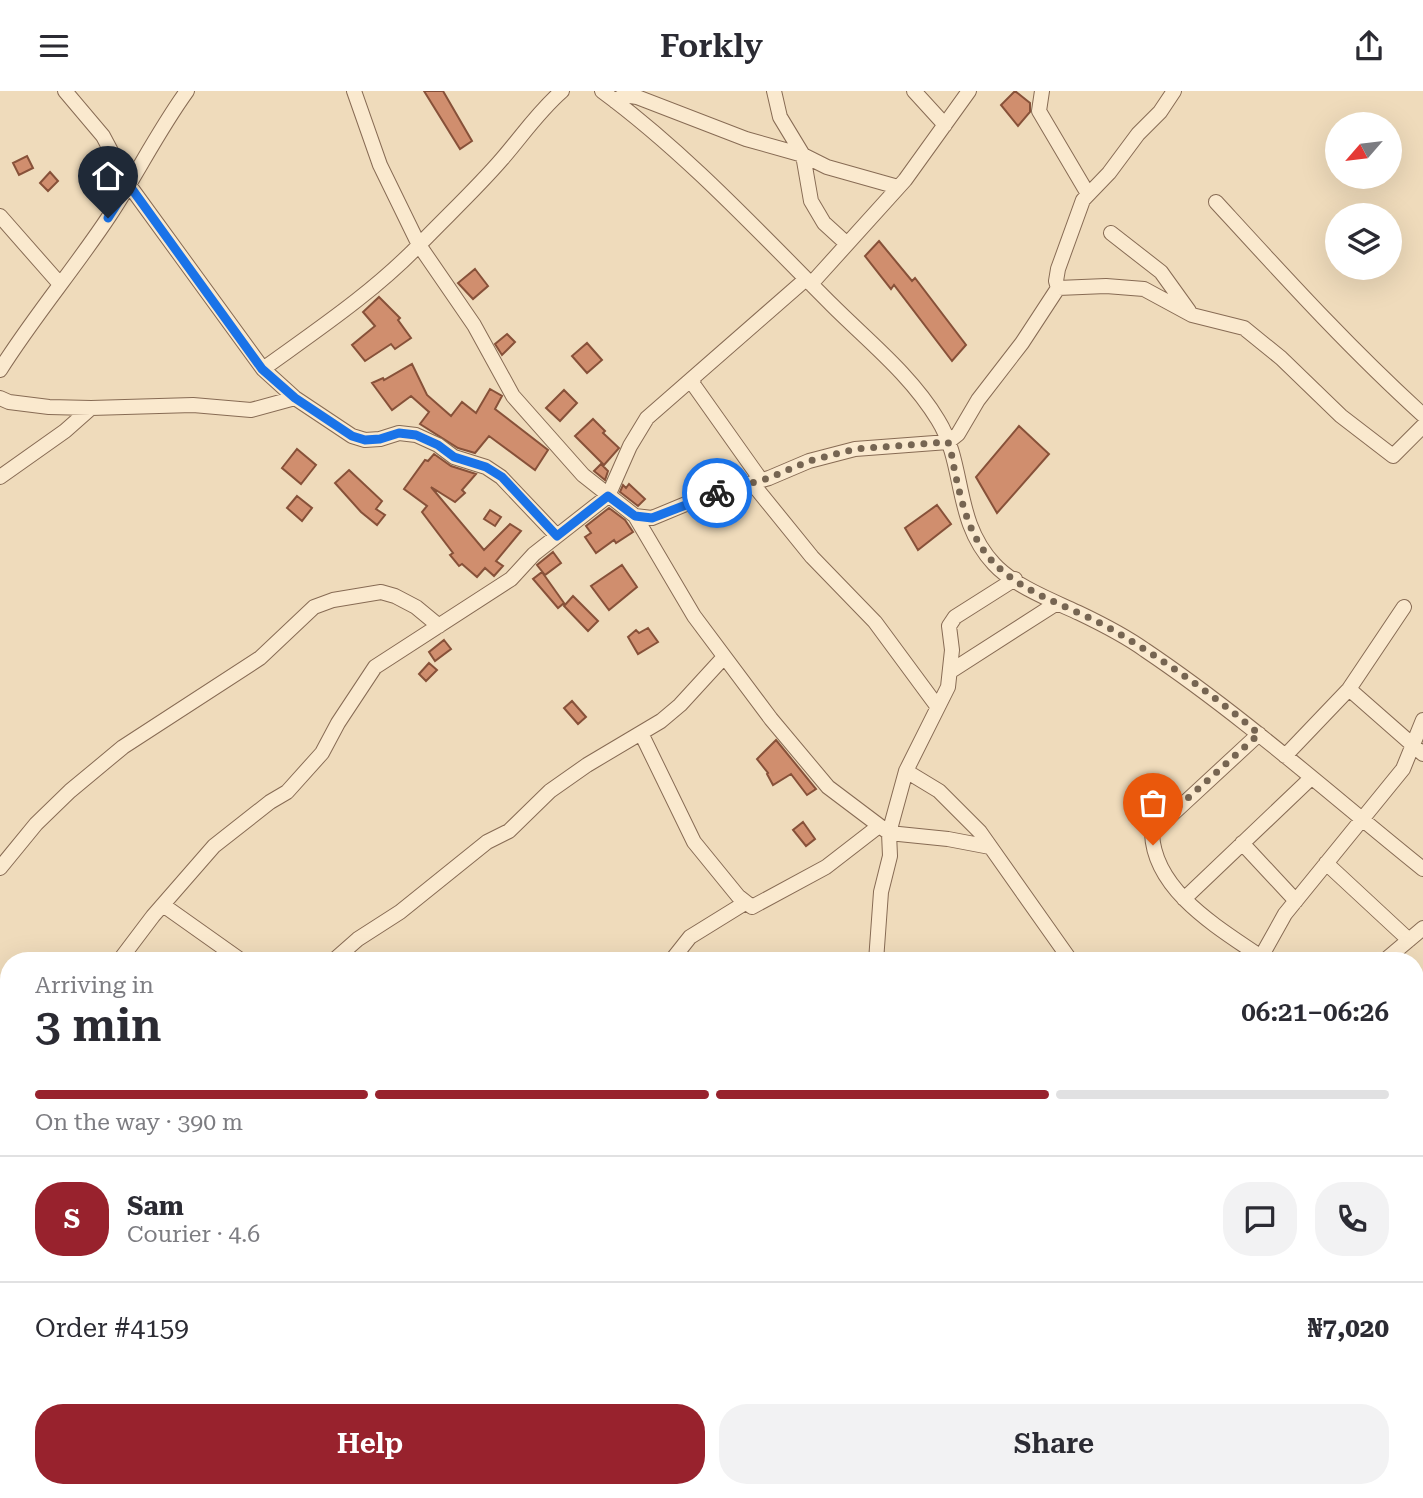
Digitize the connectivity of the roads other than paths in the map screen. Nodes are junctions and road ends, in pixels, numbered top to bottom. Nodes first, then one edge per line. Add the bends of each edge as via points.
1 (65, 91) edge
2 (187, 91) edge
3 (354, 91) edge
4 (562, 91) edge
5 (602, 91) edge
6 (774, 91) edge
7 (914, 91) edge
8 (970, 91) edge
9 (1042, 91) edge
10 (1174, 91) edge
11 (615, 101) junction
12 (945, 125) junction
13 (803, 155) junction
14 (129, 185) junction
15 (898, 187) junction
16 (1088, 194) junction
17 (1216, 202) dead end
18 (0, 216) edge
19 (1111, 233) dead end
20 (847, 244) junction
21 (419, 245) junction
22 (809, 282) junction
23 (59, 283) junction
24 (1058, 288) junction
25 (1192, 315) junction
26 (0, 369) edge
27 (262, 369) junction
28 (694, 377) junction
29 (0, 398) edge
30 (295, 398) junction
31 (91, 408) junction
32 (1423, 415) edge
33 (1423, 426) edge
34 (948, 442) junction
35 (0, 477) edge
36 (757, 482) junction
37 (608, 496) junction
38 (635, 516) junction
39 (557, 536) junction
40 (1015, 579) junction
41 (1057, 603) junction
42 (1404, 607) dead end
43 (439, 626) junction
44 (724, 657) junction
45 (951, 671) junction
46 (1349, 689) junction
47 (937, 706) junction
48 (1423, 720) edge
49 (641, 733) junction
50 (1259, 734) junction
51 (1419, 749) edge
52 (1285, 756) junction
53 (906, 771) junction
54 (1310, 779) junction
55 (1361, 820) junction
56 (884, 830) junction
57 (1242, 843) junction
58 (990, 847) junction
59 (1326, 863) junction
60 (0, 868) edge
61 (1423, 869) edge
62 (1184, 899) junction
63 (1296, 901) junction
64 (745, 903) junction
65 (163, 905) junction
66 (1423, 928) edge
67 (1409, 940) junction
68 (127, 952) edge
69 (227, 952) edge
70 (343, 952) edge
71 (678, 952) edge
72 (877, 952) edge
73 (1065, 952) edge
74 (1254, 952) edge
75 (1268, 952) edge
76 (1395, 952) edge

1 - 14 street via 103,136
2 - 14 street
3 - 21 street via 380,165
4 - 21 street
5 - 11 street
6 - 13 street via 779,117
7 - 12 street
8 - 12 street
9 - 16 street via 1039,111
10 - 16 street
11 - 13 street via 624,95 637,97 746,139
11 - 22 street via 685,159
12 - 15 street
13 - 15 street via 827,167
13 - 20 street via 811,201 824,223
14 - 23 street
14 - 27 street
15 - 20 street
16 - 24 street via 1069,233 1058,269
17 - 32 street via 1329,325
18 - 23 street
19 - 25 street via 1161,272
20 - 22 street
21 - 27 street via 334,318
21 - 37 street via 474,325 513,396 583,475
22 - 28 street
22 - 34 street via 899,370 938,420
23 - 26 street
24 - 25 street via 1144,289
24 - 34 street
25 - 33 street via 1244,328 1341,416 1393,456
27 - 30 street
28 - 36 street via 693,384
28 - 37 street via 647,418
29 - 31 street via 49,407
30 - 31 street via 251,410 193,405
30 - 39 street via 352,436 365,440 399,433 416,435 454,457 486,467 502,477
31 - 35 street
34 - 36 street via 855,449
34 - 40 street via 966,516 980,546 995,566
36 - 38 street via 652,518
36 - 47 street via 812,557 875,622
37 - 38 street
37 - 39 street
38 - 44 street via 694,617
39 - 43 street via 511,579
40 - 41 street
40 - 45 street via 955,617 949,626
41 - 45 street
41 - 50 street via 1142,647
42 - 46 street
43 - 60 street via 416,607 381,592 314,607 260,658 123,747 70,791
43 - 65 street via 375,667 323,753 288,792 214,846
44 - 49 street via 680,705
44 - 56 street via 828,787
45 - 47 street
46 - 51 street
46 - 52 street
47 - 53 street
48 - 51 street
49 - 64 street via 694,842
49 - 70 street via 550,791 509,831 487,842
50 - 52 street
50 - 62 street via 1153,833 1162,869
51 - 55 street
52 - 54 street
53 - 56 street
53 - 58 street via 939,792
54 - 55 street
54 - 57 street
55 - 59 street
55 - 61 street
56 - 58 street
56 - 64 street via 759,904
56 - 72 street via 890,856 881,892
57 - 62 street
57 - 63 street
58 - 73 street
59 - 63 street
59 - 67 street
62 - 74 street
63 - 75 street
64 - 71 street via 690,937
65 - 68 street
65 - 69 street
66 - 67 street
67 - 76 street

